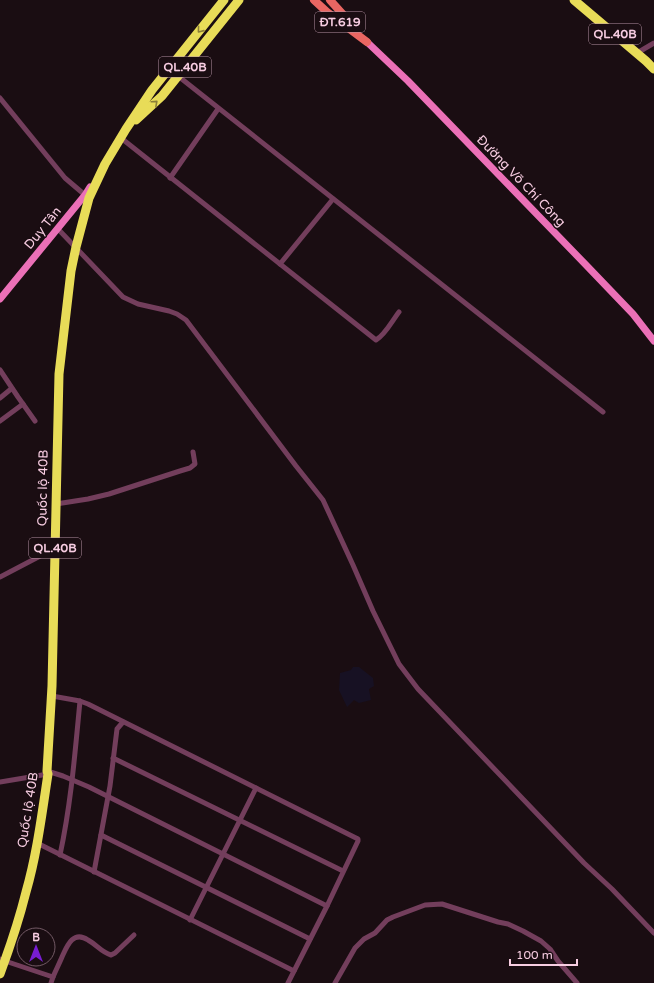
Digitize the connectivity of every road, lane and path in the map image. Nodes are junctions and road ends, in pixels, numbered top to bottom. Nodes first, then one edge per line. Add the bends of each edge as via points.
1 (224, 0) edge
2 (239, 0) edge
3 (314, 0) edge
4 (330, 0) edge
5 (576, 0) edge
6 (367, 42) junction
7 (654, 43) edge
8 (637, 53) junction
9 (654, 69) edge
10 (178, 76) junction
11 (0, 98) edge
12 (218, 109) junction
13 (126, 129) junction
14 (120, 138) junction
15 (102, 171) junction
16 (170, 178) junction
17 (85, 195) junction
18 (333, 199) junction
19 (58, 229) junction
20 (76, 248) junction
21 (280, 264) junction
22 (0, 299) edge
23 (399, 312) dead end
24 (654, 341) edge
25 (0, 370) edge
26 (12, 388) junction
27 (0, 398) edge
28 (22, 404) junction
29 (603, 412) dead end
30 (35, 420) dead end
31 (0, 421) edge
32 (194, 452) dead end
33 (56, 504) junction
34 (55, 550) junction
35 (0, 577) edge
36 (52, 696) junction
37 (80, 701) junction
38 (123, 722) junction
39 (113, 758) junction
40 (48, 772) junction
41 (72, 780) junction
42 (0, 782) edge
43 (256, 788) junction
44 (108, 796) junction
45 (240, 820) junction
46 (102, 835) junction
47 (37, 843) junction
48 (223, 854) junction
49 (60, 855) junction
50 (343, 871) junction
51 (94, 872) junction
52 (206, 888) junction
53 (327, 906) junction
54 (190, 920) junction
55 (654, 933) edge
56 (134, 935) dead end
57 (310, 939) junction
58 (2, 960) edge
59 (294, 971) junction
60 (0, 974) edge
61 (53, 977) junction
62 (51, 983) edge
63 (288, 983) edge
64 (335, 983) edge
65 (577, 983) edge

1 -> 13 highway, Quốc lộ 40B / QL.40B via 152,90
2 - 10 highway, Quốc lộ 40B / QL.40B
3 - 6 main road, Đường Võ Chí Công / ĐT.619
4 - 6 main road, Đường Võ Chí Công / ĐT.619
5 - 8 highway, QL.40B
6 - 24 main road, Đường Võ Chí Công / ĐT.619 via 592,271 633,314
7 - 8 street
8 - 9 highway, QL.40B
10 - 12 street
13 -> 10 highway, Quốc lộ 40B / QL.40B via 162,96
11 - 17 street via 65,178
12 - 16 street
12 - 18 street
13 - 14 highway, Quốc lộ 40B / QL.40B
14 - 15 highway, Quốc lộ 40B / QL.40B
14 - 16 street
15 - 17 main road, Duy Tân
15 - 20 highway, Quốc lộ 40B / QL.40B via 89,198
16 - 21 street
17 - 19 main road, Duy Tân
18 - 21 street
18 - 29 street
19 - 20 street
19 - 22 main road, Duy Tân
20 - 33 highway, Quốc lộ 40B / QL.40B via 59,374
20 - 55 street via 123,296 138,304 177,314 186,320 323,500 399,664 418,689
21 - 23 street via 376,340
25 - 26 street
26 - 27 street
26 - 28 street
28 - 30 street
28 - 31 street
32 - 33 street via 195,464 190,468 109,494
33 - 34 highway, Quốc lộ 40B / QL.40B
34 - 35 street
34 - 36 highway, Quốc lộ 40B / QL.40B
36 - 37 street
36 - 40 highway, Quốc lộ 40B / QL.40B
37 - 38 street
37 - 41 street
38 - 39 street via 117,729
38 - 43 street
39 - 44 street
39 - 45 street
40 - 41 street
40 - 42 street
40 - 47 highway, Quốc lộ 40B / QL.40B
41 - 44 street
41 - 49 street
43 - 45 street
43 - 50 street via 358,838
44 - 46 street
44 - 48 street
45 - 48 street
45 - 50 street
46 - 51 street
46 - 52 street
47 - 49 street
47 - 58 highway, Quốc lộ 40B / QL.40B via 17,927
48 - 52 street
48 - 53 street
49 - 51 street
50 - 53 street
51 - 54 street
52 - 54 street
52 - 57 street
53 - 57 street
54 - 59 street
56 - 61 street via 111,955 87,939 74,938
57 - 59 street
58 - 60 highway, Quốc lộ 40B / QL.40B
58 - 61 street
59 - 63 street
61 - 62 street
64 - 65 street via 355,948 387,920 425,905 442,904 508,924 530,934 550,949

